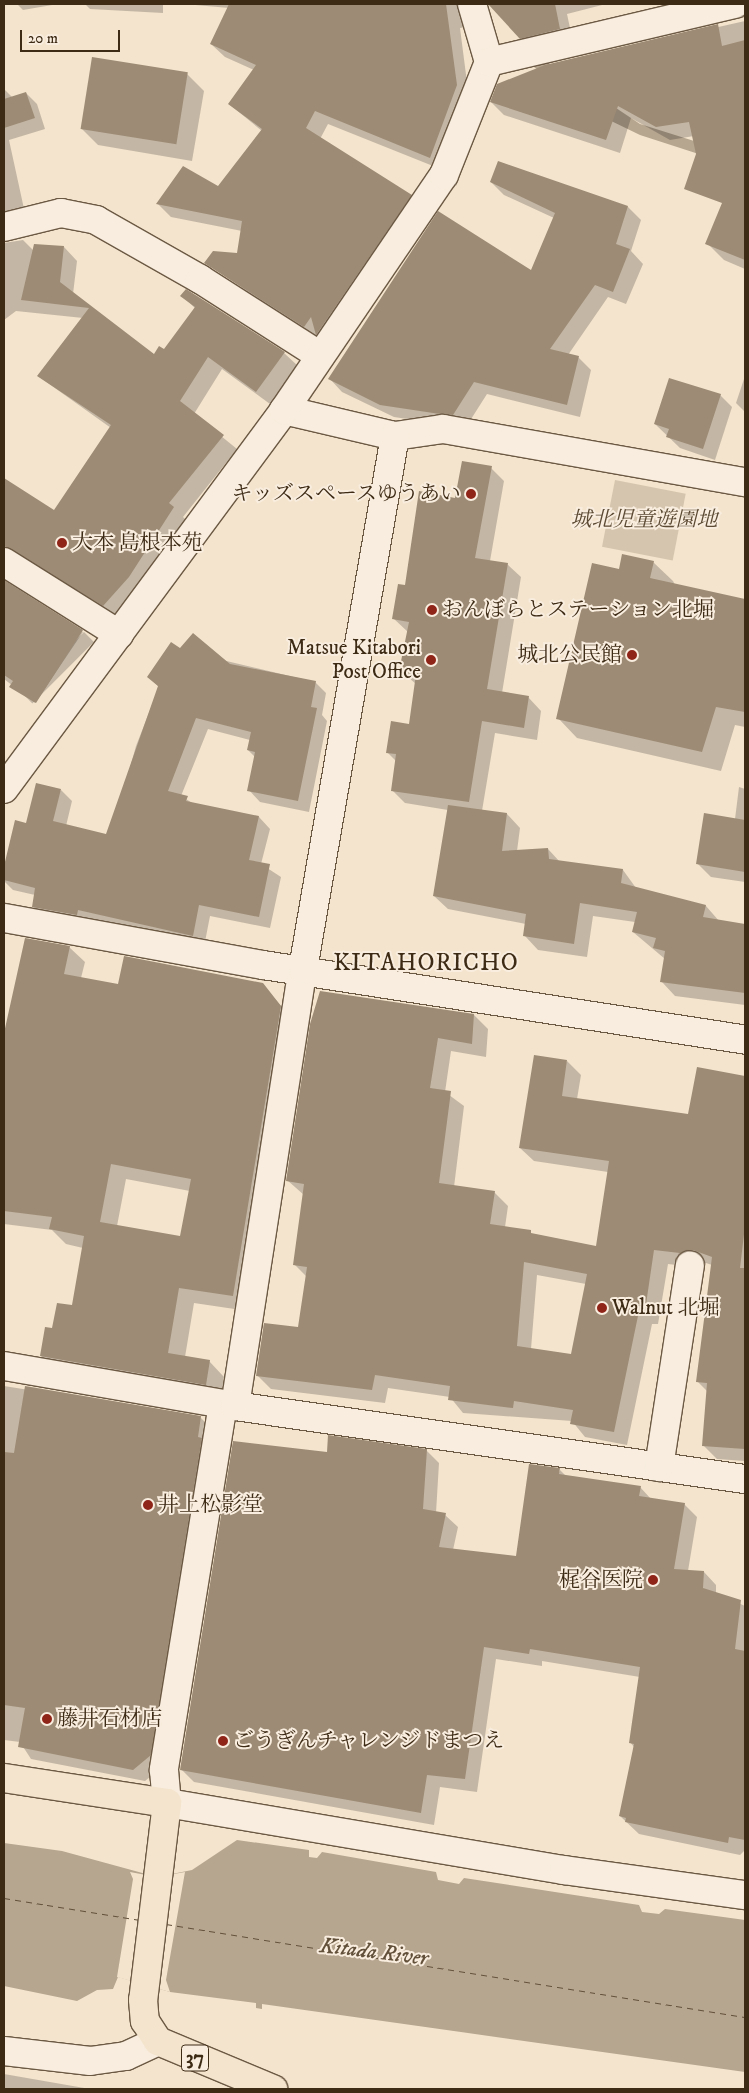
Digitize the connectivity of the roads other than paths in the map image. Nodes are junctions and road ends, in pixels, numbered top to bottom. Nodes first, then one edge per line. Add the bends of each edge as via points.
1 (472, 4) edge
2 (734, 4) edge
3 (489, 62) junction
4 (4, 227) edge
5 (319, 355) junction
6 (284, 410) junction
7 (394, 436) junction
8 (745, 482) edge
9 (4, 562) edge
10 (119, 634) junction
11 (4, 789) edge
12 (4, 918) edge
13 (303, 968) junction
14 (745, 1040) edge
15 (690, 1265) dead end
16 (4, 1366) edge
17 (229, 1405) junction
18 (659, 1467) junction
19 (745, 1479) edge
20 (4, 1778) edge
21 (167, 1803) junction
22 (745, 1895) edge
23 (158, 2041) junction
24 (4, 2051) edge
25 (273, 2089) edge

1 - 3 street
2 - 3 street
3 - 5 street via 444,175
4 - 5 street via 61,213 96,220 200,279
5 - 6 street
6 - 7 street
6 - 10 street
7 - 8 street via 444,430
7 - 13 street
9 - 10 street
10 - 11 street
12 - 13 street
13 - 14 street
13 - 17 street
15 - 18 street
16 - 17 street
17 - 18 street
17 - 21 street via 164,1770
18 - 19 street
20 - 21 main road
21 - 22 street via 564,1870
21 - 23 main road, 37 via 143,2000 145,2021
23 - 24 street via 126,2056 90,2061
23 - 25 main road, 37

